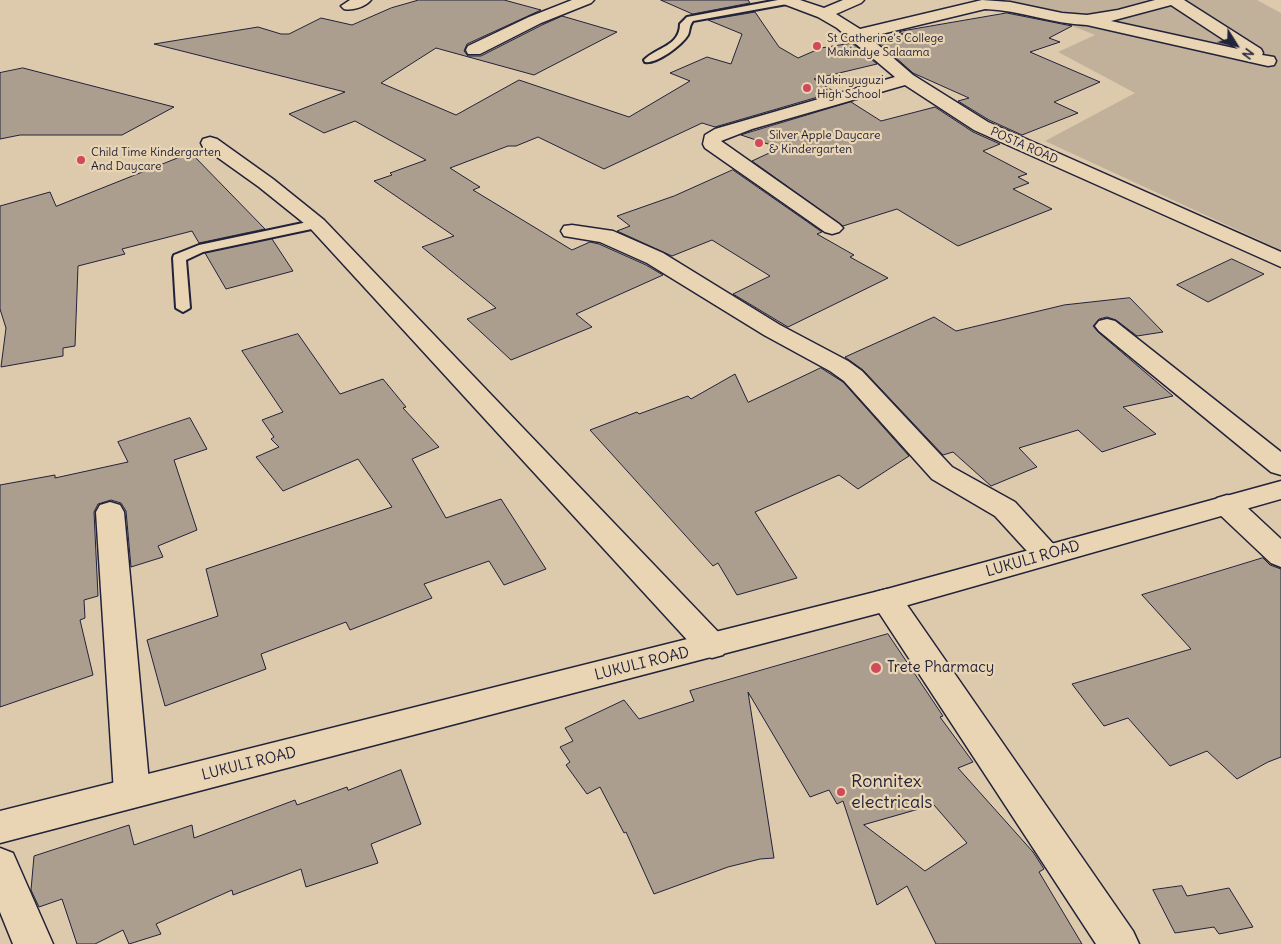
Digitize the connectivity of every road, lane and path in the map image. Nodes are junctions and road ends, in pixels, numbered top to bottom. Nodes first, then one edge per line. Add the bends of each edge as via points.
1 (586, 0) edge
2 (787, 0) edge
3 (856, 0) edge
4 (1174, 0) edge
5 (824, 14) junction
6 (1086, 20) junction
7 (857, 35) junction
8 (474, 50) dead end
9 (649, 60) dead end
10 (1274, 66) edge
11 (906, 79) junction
12 (210, 143) dead end
13 (318, 224) junction
14 (832, 228) dead end
15 (572, 231) dead end
16 (1281, 260) edge
17 (183, 308) dead end
18 (1107, 326) dead end
19 (1281, 466) edge
20 (1281, 490) edge
21 (1227, 505) junction
22 (110, 512) dead end
23 (1047, 555) junction
24 (1281, 556) edge
25 (887, 600) junction
26 (712, 646) junction
27 (132, 793) junction
28 (0, 827) edge
29 (0, 865) edge
30 (33, 944) edge
31 (1119, 944) edge

1 - 8 street via 535,20
2 - 5 street, POSTA ROAD
2 - 9 lane via 690,19 679,41
3 - 5 street
4 - 6 street
4 - 10 street
5 - 7 street, POSTA ROAD
6 - 7 street via 985,4
6 - 10 street
7 - 11 street, POSTA ROAD
11 - 14 street via 745,125 712,138 712,144
11 - 16 street, POSTA ROAD via 981,126
12 - 13 street
13 - 17 lane via 199,249 179,258
13 - 26 street
15 - 23 street via 605,236 655,258 772,330 839,366 853,376 942,473 1005,509
18 - 19 street
20 - 21 street, LUKULI ROAD
21 - 23 street, LUKULI ROAD
21 - 24 street
22 - 27 street
23 - 25 street, LUKULI ROAD
25 - 26 street, LUKULI ROAD
25 - 31 street
26 - 27 street, LUKULI ROAD
27 - 28 street, LUKULI ROAD
29 - 30 street

